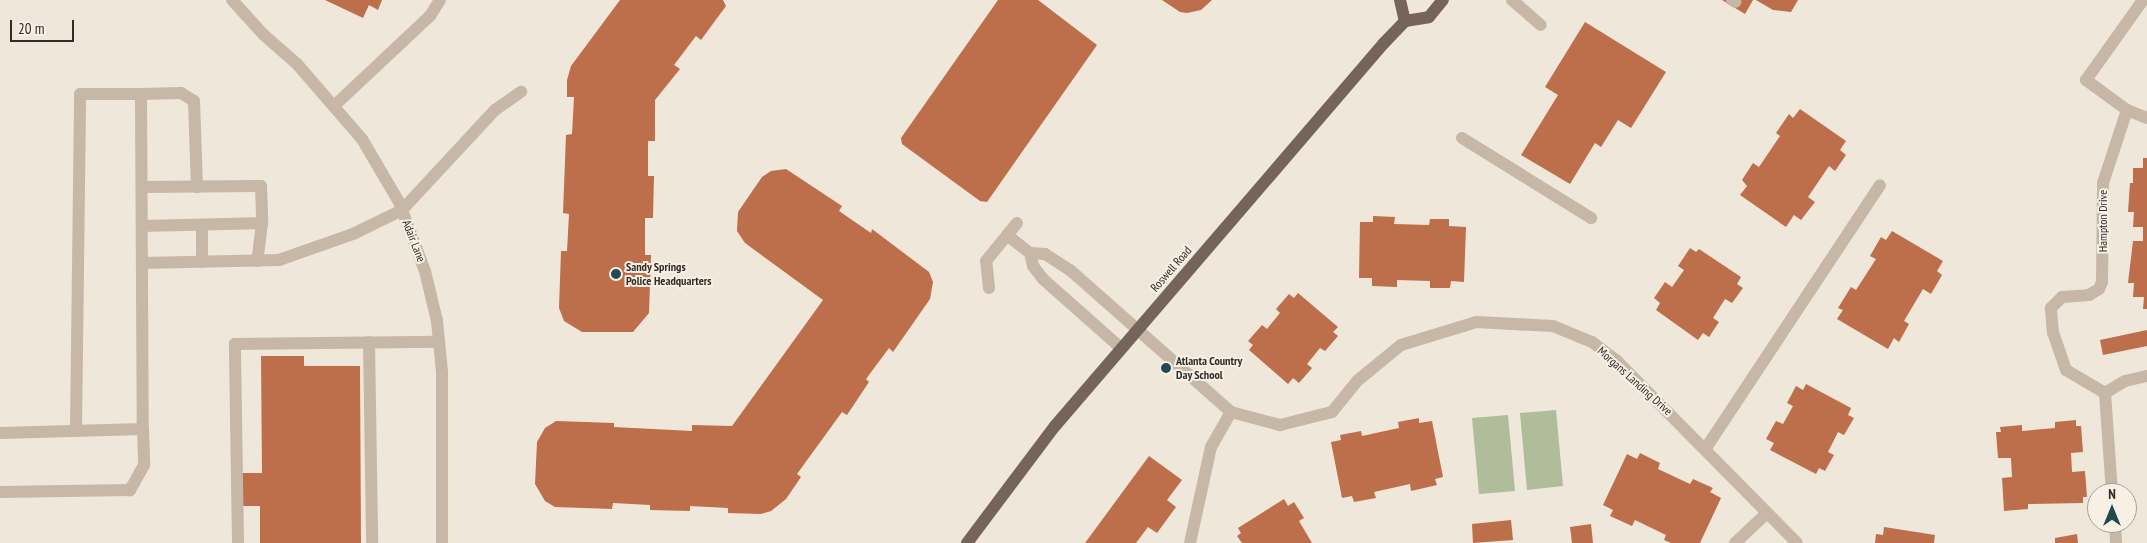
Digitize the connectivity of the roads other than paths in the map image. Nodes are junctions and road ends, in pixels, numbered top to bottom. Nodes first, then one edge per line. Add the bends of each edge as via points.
1 (232, 0) edge
2 (440, 0) edge
3 (1400, 0) edge
4 (1443, 0) edge
5 (1512, 0) edge
6 (2143, 0) edge
7 (1406, 21) junction
8 (1541, 25) dead end
9 (521, 92) dead end
10 (141, 94) junction
11 (334, 106) junction
12 (2127, 110) junction
13 (2147, 118) edge
14 (1462, 138) dead end
15 (1880, 185) dead end
16 (142, 187) junction
17 (196, 187) junction
18 (402, 210) junction
19 (1591, 218) dead end
20 (262, 223) junction
21 (1017, 223) dead end
22 (202, 225) junction
23 (142, 226) junction
24 (1007, 235) junction
25 (1030, 253) junction
26 (257, 261) junction
27 (202, 262) junction
28 (142, 263) junction
29 (989, 288) dead end
30 (1139, 328) junction
31 (370, 342) junction
32 (439, 342) junction
33 (1122, 348) junction
34 (2147, 376) edge
35 (2105, 392) junction
36 (1231, 412) junction
37 (143, 430) junction
38 (76, 431) junction
39 (0, 434) edge
40 (1706, 448) junction
41 (2111, 483) edge
42 (0, 492) edge
43 (1767, 513) junction
44 (238, 543) edge
45 (372, 543) edge
46 (442, 543) edge
47 (966, 543) edge
48 (1190, 543) edge
49 (1735, 543) edge
50 (1797, 543) edge

1 - 11 street, Adair Lane via 264,35 298,64
2 - 11 street via 430,16
3 - 7 main road
4 - 7 main road via 1429,17
5 - 8 street
6 - 12 street via 2086,80
7 - 30 main road, Roswell Road
9 - 18 street via 495,110
10 - 16 street
10 - 17 street via 181,93 194,101
10 - 38 street via 80,94
11 - 18 street, Adair Lane via 362,139
12 - 13 street
12 - 35 street, Hampton Drive via 2103,184 2102,282 2099,289 2089,296 2062,297 2051,308 2053,333 2066,370
14 - 19 street
15 - 40 street
16 - 17 street
16 - 23 street
17 - 20 street via 261,186
18 - 26 street via 353,234 279,260
18 - 32 street, Adair Lane via 426,271
20 - 22 street
20 - 26 street
21 - 24 street
22 - 23 street
22 - 27 street
23 - 28 street
24 - 25 street
24 - 29 street via 986,261
25 - 30 street, Morgans Landing Drive via 1045,254 1060,262
25 - 33 street via 1033,266 1043,279
26 - 27 street
27 - 28 street
28 - 37 street
30 - 33 main road, Roswell Road
30 - 36 street, Morgans Landing Drive
31 - 32 street
31 - 44 street via 235,344
31 - 45 street
32 - 46 street, Adair Lane via 442,372
33 - 47 main road, Roswell Road via 1055,426
34 - 35 street via 2126,381
35 - 41 street
36 - 40 street, Morgans Landing Drive via 1280,425 1332,412 1357,381 1401,345 1476,322 1553,326 1592,342 1616,360
36 - 48 street via 1211,446
37 - 38 street
37 - 42 street via 144,465 130,490
38 - 39 street
40 - 43 street, Morgans Landing Drive
43 - 49 street
43 - 50 street, Morgans Landing Drive

